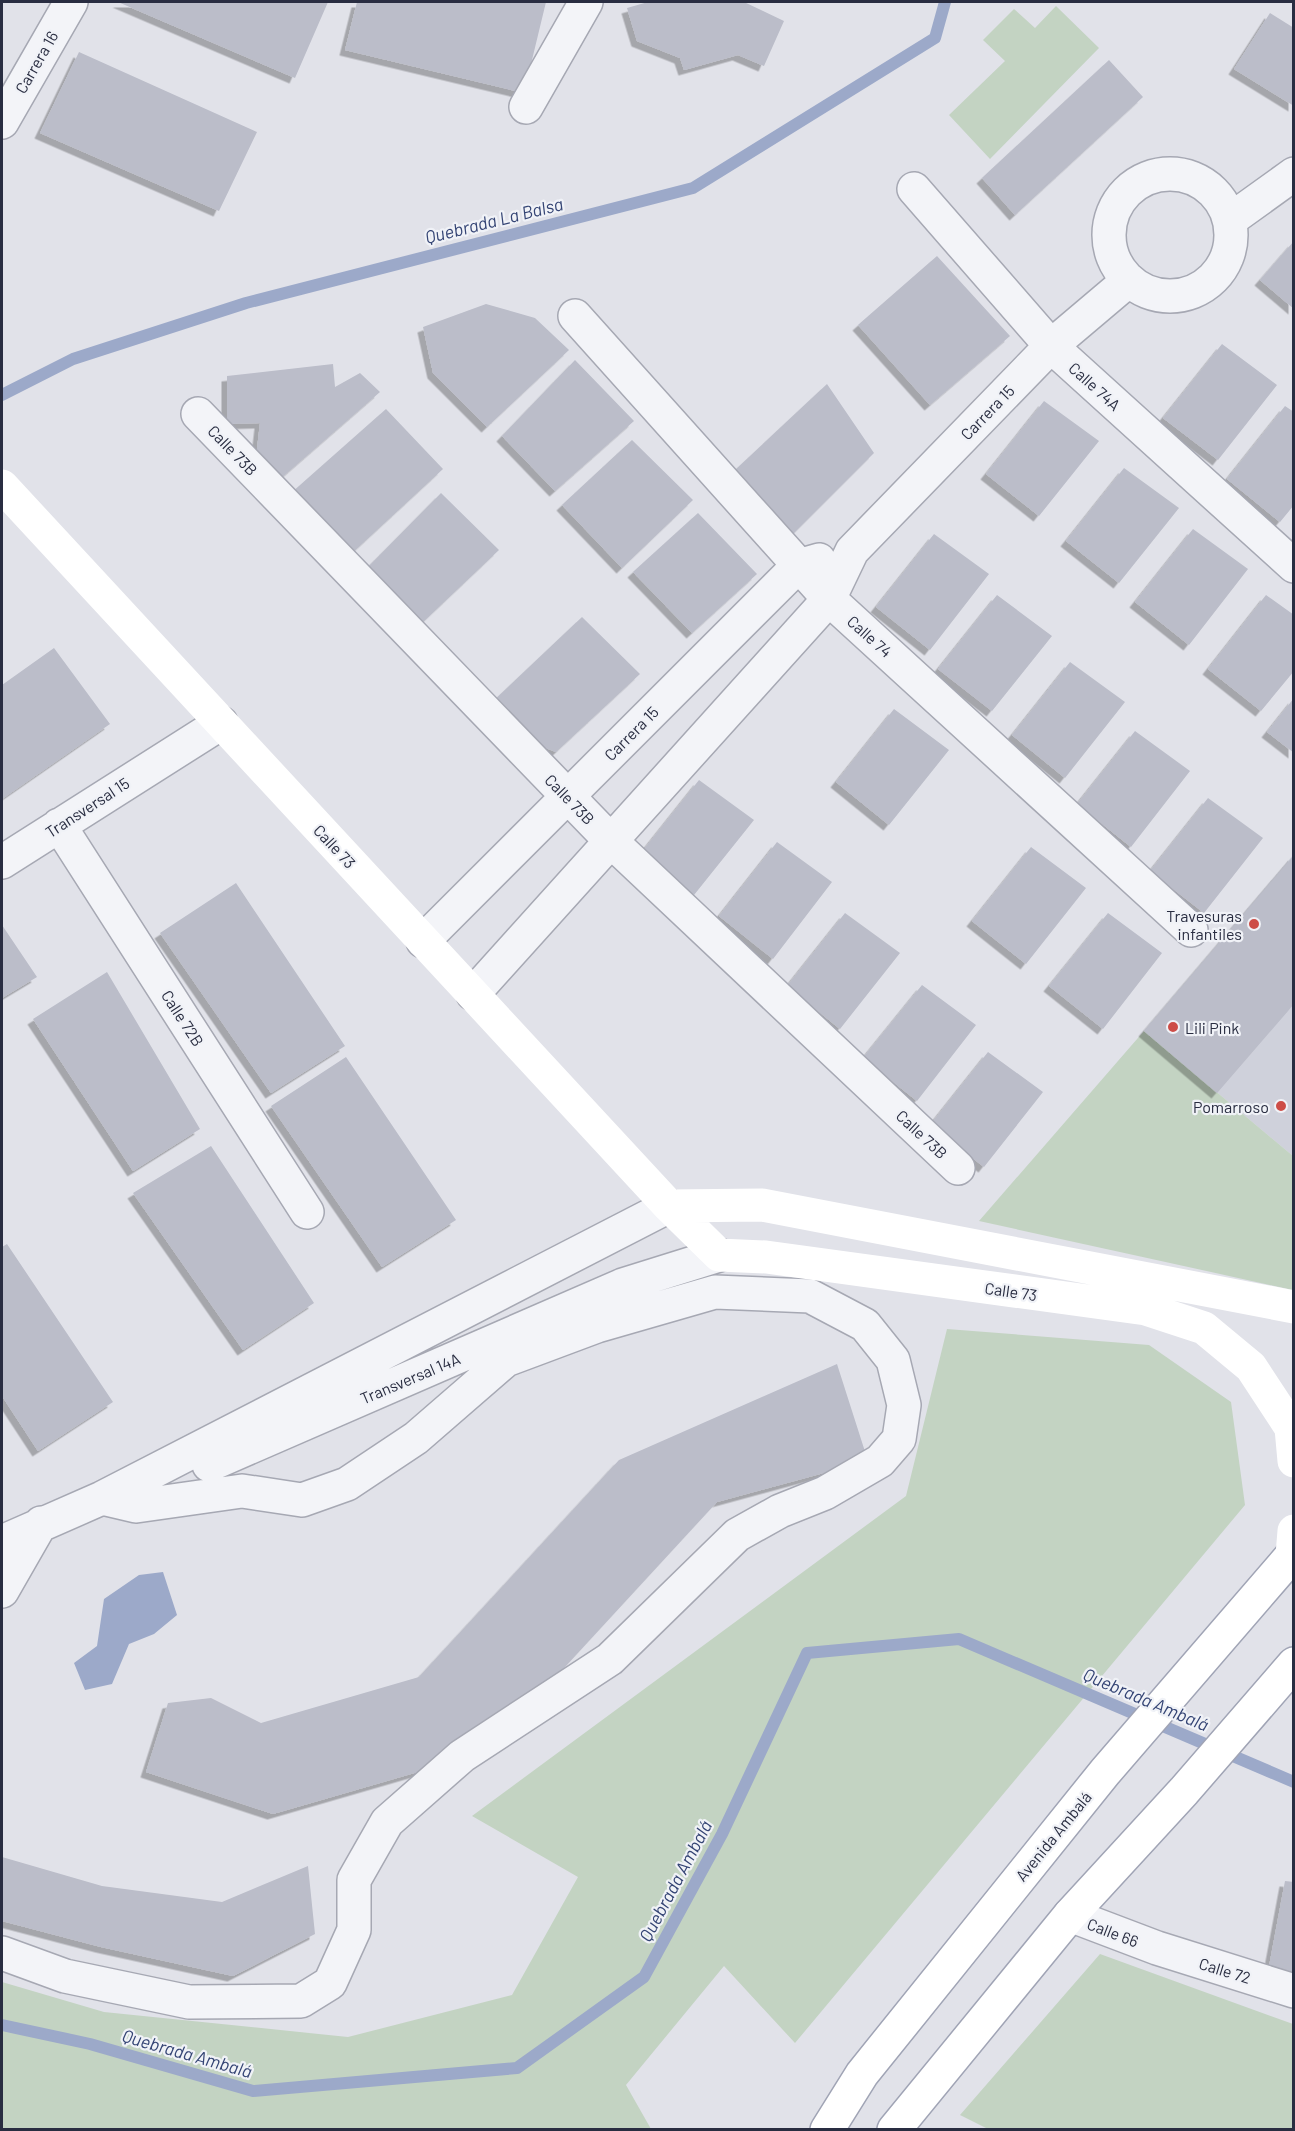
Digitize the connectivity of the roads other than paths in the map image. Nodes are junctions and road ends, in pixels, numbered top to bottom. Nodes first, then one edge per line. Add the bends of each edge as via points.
1 (71, 2) edge
2 (586, 2) edge
3 (526, 107) dead end
4 (2, 122) edge
5 (1293, 174) edge
6 (914, 189) dead end
7 (1230, 220) junction
8 (1129, 280) junction
9 (575, 316) dead end
10 (1051, 346) junction
11 (198, 414) dead end
12 (2, 486) edge
13 (852, 551) junction
14 (798, 566) junction
15 (1293, 566) edge
16 (829, 598) junction
17 (221, 723) junction
18 (567, 797) junction
19 (59, 825) junction
20 (611, 841) junction
21 (2, 862) edge
22 (1191, 930) dead end
23 (423, 941) junction
24 (473, 994) junction
25 (958, 1168) dead end
26 (669, 1206) junction
27 (307, 1212) dead end
28 (718, 1255) junction
29 (1293, 1306) edge
30 (1293, 1461) edge
31 (102, 1498) junction
32 (41, 1523) junction
33 (2, 1542) edge
34 (1293, 1546) edge
35 (2, 1591) edge
36 (1293, 1664) edge
37 (1070, 1915) junction
38 (1156, 1948) joint
39 (2, 1953) edge
40 (1293, 1991) edge
41 (826, 2130) edge
42 (894, 2130) edge

1 - 4 street, Carrera 16
2 - 3 street
5 - 7 street
6 - 10 street, Calle 74A
7 - 8 street via 1232,240 1227,259 1202,288 1164,296 1145,291
7 - 8 street via 1223,202 1209,186 1191,176 1170,172 1140,182 1117,204 1110,224 1110,245 1117,265
8 - 10 street, Carrera 15
9 - 14 street, Calle 74
10 - 13 street, Carrera 15
10 - 15 street, Calle 74A
11 - 18 street, Calle 73B
12 - 17 street, Calle 73
13 - 14 street, Carrera 15
13 - 16 street, Carrera 15
14 - 16 street, Calle 74
14 - 18 street, Carrera 15
16 - 20 street, Carrera 15
16 - 22 street, Calle 74
17 - 19 street, Transversal 15
17 - 23 street, Calle 73
18 - 20 street, Calle 73B
18 - 23 street, Carrera 15
19 - 21 street, Transversal 15
19 - 27 street, Calle 72B
20 - 24 street, Carrera 15
20 - 25 street, Calle 73B
23 - 24 street, Calle 73
24 - 26 street, Calle 73
26 - 28 street, Calle 73
26 - 29 street via 762,1205
26 - 31 street, Transversal 14A
28 - 30 street, Calle 73 via 766,1257 1146,1309 1204,1328 1251,1367 1291,1428
28 - 31 street, Transversal 14A via 623,1286 164,1484
31 - 32 street, Transversal 14A
31 - 39 street via 136,1506 242,1491 302,1500 347,1484 416,1438 506,1360 597,1326 715,1292 810,1296 865,1325 893,1360 904,1405 899,1439 880,1461 737,1536 610,1659 462,1756 387,1822 354,1880 354,1930 330,1983 301,2001 189,2002 65,1976
32 - 33 street, Transversal 14A
32 - 35 street
34 - 41 street, Avenida Ambalá via 1204,1658 1128,1743 862,2074
36 - 37 street
37 - 38 street, Calle 66
37 - 42 street
38 - 40 street, Calle 72

